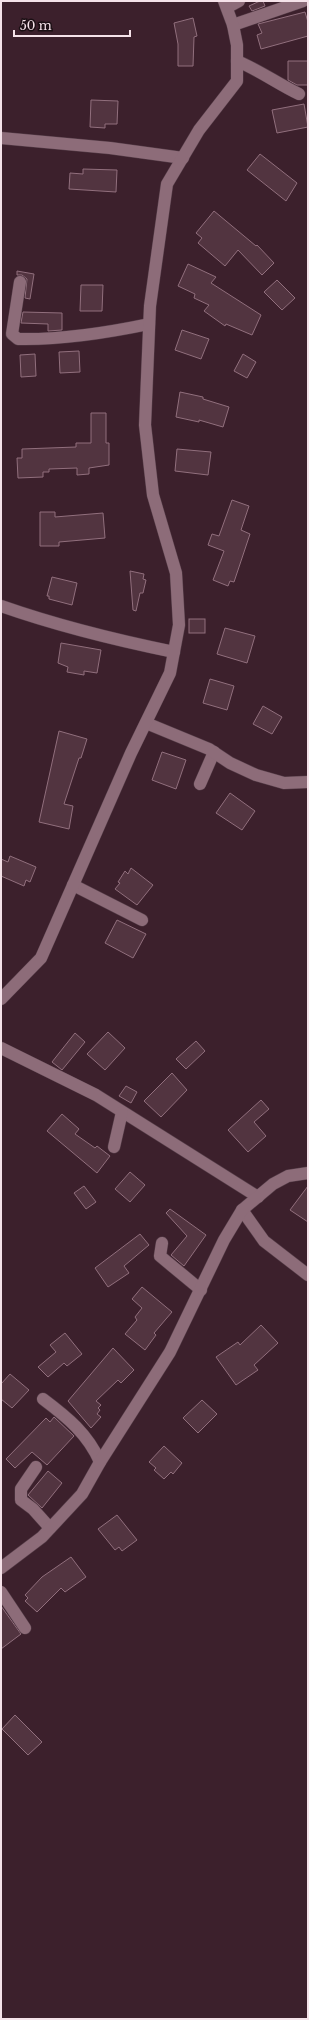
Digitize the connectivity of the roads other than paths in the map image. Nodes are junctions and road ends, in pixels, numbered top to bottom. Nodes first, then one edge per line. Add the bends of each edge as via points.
1 (239, 1) edge
2 (303, 1) edge
3 (226, 4) edge
4 (233, 25) junction
5 (237, 61) junction
6 (299, 94) dead end
7 (1, 138) edge
8 (183, 158) junction
9 (20, 282) dead end
10 (149, 324) junction
11 (1, 606) edge
12 (174, 652) junction
13 (146, 723) junction
14 (214, 752) junction
15 (308, 782) edge
16 (200, 784) dead end
17 (73, 885) junction
18 (142, 920) dead end
19 (1, 999) edge
20 (1, 1048) edge
21 (122, 1112) junction
22 (114, 1147) dead end
23 (308, 1173) edge
24 (258, 1197) junction
25 (242, 1210) junction
26 (162, 1243) dead end
27 (308, 1275) edge
28 (201, 1290) junction
29 (43, 1399) dead end
30 (100, 1462) junction
31 (36, 1467) dead end
32 (50, 1528) junction
33 (1, 1568) edge
34 (1, 1592) edge
35 (25, 1628) dead end

1 - 3 street
2 - 4 street
3 - 4 street
4 - 5 street
5 - 6 street
5 - 8 street via 237,81 199,130
7 - 8 street
8 - 10 street via 167,184
9 - 10 street via 12,334 18,340 100,334
10 - 12 street via 145,425 153,495 176,573 179,625
11 - 12 street via 100,636
12 - 13 street via 170,673
13 - 14 street
13 - 17 street
14 - 15 street via 256,775 284,783
14 - 16 street
17 - 18 street
17 - 19 street via 41,958
20 - 21 street via 96,1095
21 - 22 street
21 - 24 street
23 - 24 street via 288,1176 273,1184
24 - 25 street
25 - 27 street via 264,1241
25 - 28 street via 224,1240
26 - 28 street via 160,1256
28 - 30 street via 170,1352
29 - 30 street via 72,1422 93,1446
30 - 32 street via 82,1494
31 - 32 street via 21,1489 21,1500
32 - 33 street
34 - 35 street

